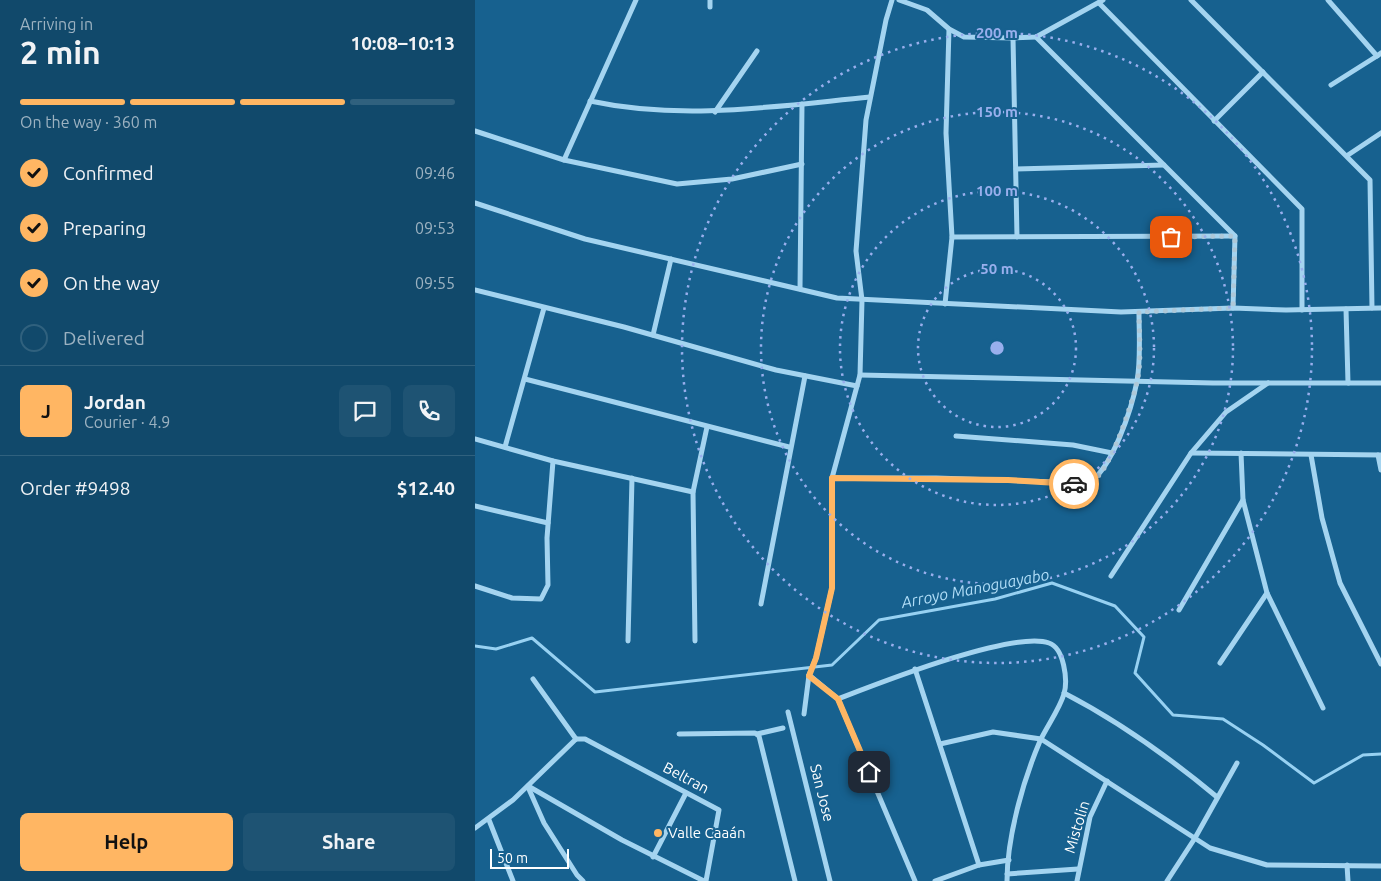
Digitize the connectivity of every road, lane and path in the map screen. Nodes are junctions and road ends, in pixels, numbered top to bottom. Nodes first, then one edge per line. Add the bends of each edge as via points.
1 (636, 0) edge
2 (710, 0) edge
3 (892, 0) edge
4 (899, 0) edge
5 (1191, 0) edge
6 (1328, 0) edge
7 (1101, 2) edge
8 (710, 7) dead end
9 (949, 29) junction
10 (1036, 37) junction
11 (1013, 38) junction
12 (757, 51) dead end
13 (1379, 54) edge
14 (1263, 72) junction
15 (1331, 85) dead end
16 (870, 97) junction
17 (590, 101) junction
18 (802, 104) junction
19 (715, 112) junction
20 (1214, 121) junction
21 (475, 131) edge
22 (1381, 133) edge
23 (1348, 155) junction
24 (564, 160) junction
25 (802, 164) junction
26 (1164, 165) junction
27 (1016, 169) junction
28 (475, 203) edge
29 (1235, 236) junction
30 (952, 237) junction
31 (1017, 237) junction
32 (671, 260) junction
33 (800, 289) junction
34 (475, 290) edge
35 (862, 300) junction
36 (945, 304) junction
37 (544, 308) junction
38 (1233, 308) junction
39 (1372, 308) junction
40 (1381, 308) edge
41 (1346, 309) junction
42 (1302, 310) junction
43 (1139, 312) junction
44 (653, 335) junction
45 (860, 375) junction
46 (805, 376) junction
47 (525, 380) junction
48 (1137, 381) junction
49 (1268, 383) junction
50 (1348, 383) junction
51 (1381, 383) edge
52 (857, 386) junction
53 (707, 427) junction
54 (956, 436) dead end
55 (475, 439) edge
56 (505, 447) junction
57 (789, 447) junction
58 (1112, 453) junction
59 (1191, 453) junction
60 (1241, 453) junction
61 (1311, 455) junction
62 (1379, 455) edge
63 (553, 461) junction
64 (1381, 470) edge
65 (632, 478) junction
66 (832, 478) junction
67 (693, 492) junction
68 (1243, 500) junction
69 (475, 506) edge
70 (548, 523) junction
71 (1111, 576) dead end
72 (475, 586) edge
73 (1267, 593) junction
74 (761, 604) dead end
75 (1179, 610) dead end
76 (628, 641) dead end
77 (695, 641) dead end
78 (1220, 663) dead end
79 (1381, 664) edge
80 (915, 669) junction
81 (809, 676) junction
82 (533, 679) dead end
83 (1064, 693) junction
84 (838, 699) junction
85 (1323, 708) dead end
86 (788, 712) dead end
87 (804, 714) dead end
88 (783, 728) dead end
89 (679, 734) dead end
90 (758, 735) junction
91 (576, 738) junction
92 (1041, 739) junction
93 (940, 744) junction
94 (1237, 763) dead end
95 (1107, 781) junction
96 (528, 786) junction
97 (686, 793) junction
98 (1217, 797) junction
99 (489, 820) junction
100 (475, 828) edge
101 (1195, 838) junction
102 (653, 857) junction
103 (1009, 860) junction
104 (979, 865) junction
105 (1347, 865) junction
106 (1381, 866) edge
107 (1078, 869) junction
108 (1007, 874) junction
109 (513, 881) edge
110 (583, 881) edge
111 (705, 881) edge
112 (795, 881) edge
113 (830, 881) edge
114 (915, 881) edge
115 (935, 881) edge
116 (1007, 881) edge
117 (1077, 881) edge
118 (1167, 881) edge
119 (1348, 881) edge

1 - 17 street
2 - 8 street
3 - 16 street
4 - 9 street via 927,10
5 - 14 street
6 - 13 street
7 - 10 street
7 - 20 street
9 - 11 street via 964,37
9 - 30 street via 947,133
10 - 11 street
10 - 26 street
11 - 27 street
12 - 19 street
13 - 15 street
14 - 20 street
14 - 23 street
16 - 18 street
16 - 35 street via 856,251
17 - 19 street via 620,108
17 - 24 street
18 - 19 street
18 - 25 street
20 - 42 street via 1302,209
21 - 24 street
22 - 23 street
23 - 39 street via 1370,180
24 - 25 street via 677,184 731,179
25 - 33 street
26 - 27 street
26 - 29 street
27 - 31 street
28 - 32 street via 585,239
29 - 31 street
29 - 38 street
30 - 31 street
30 - 36 street
32 - 33 street
32 - 44 street
33 - 35 street
34 - 37 street
35 - 36 street
35 - 45 street
36 - 43 street
37 - 44 street
37 - 47 street
38 - 42 street
38 - 43 street
39 - 40 street
39 - 41 street
41 - 42 street
41 - 50 street
43 - 48 street
44 - 46 street
45 - 48 street
45 - 52 street
46 - 52 street
46 - 57 street
47 - 53 street
47 - 56 street
48 - 49 street
48 - 58 street
49 - 50 street
49 - 59 street via 1226,412
50 - 51 street
52 - 66 street
53 - 57 street
53 - 67 street
54 - 58 street via 1073,445
55 - 56 street
56 - 63 street
57 - 74 street
58 - 66 street via 1096,478 1078,484
59 - 60 street
59 - 71 street
60 - 61 street
60 - 68 street
61 - 62 street
61 - 79 street via 1322,518 1341,583
62 - 64 street
63 - 65 street
63 - 70 street
65 - 67 street
65 - 76 street
66 - 81 street via 832,588
67 - 77 street
68 - 73 street
68 - 75 street
69 - 70 street
70 - 72 street via 548,585 541,599 512,598
73 - 78 street
73 - 85 street
80 - 83 street via 1009,644 1049,643 1058,649 1062,658
80 - 84 street
80 - 93 street
81 - 84 street
81 - 87 street
82 - 91 street
83 - 92 street
83 - 98 street via 1114,720 1170,758
84 - 114 street
86 - 113 street, San Jose
88 - 90 street
89 - 90 street
90 - 112 street
91 - 96 street
91 - 97 street, Beltran via 585,738
92 - 93 street via 993,732
92 - 95 street
92 - 103 street via 1024,781
93 - 104 street
94 - 98 street
95 - 101 street
95 - 107 street, Mistolin via 1090,817
96 - 99 street
96 - 102 street
96 - 110 street via 544,823
97 - 102 street
97 - 111 street, Beltran via 720,814
98 - 101 street
99 - 100 street
99 - 109 street
101 - 105 street via 1210,848 1267,865
101 - 118 street
102 - 111 street
103 - 104 street
103 - 108 street
104 - 115 street
105 - 106 street
105 - 119 street
107 - 108 street
107 - 117 street, Mistolin
108 - 116 street

